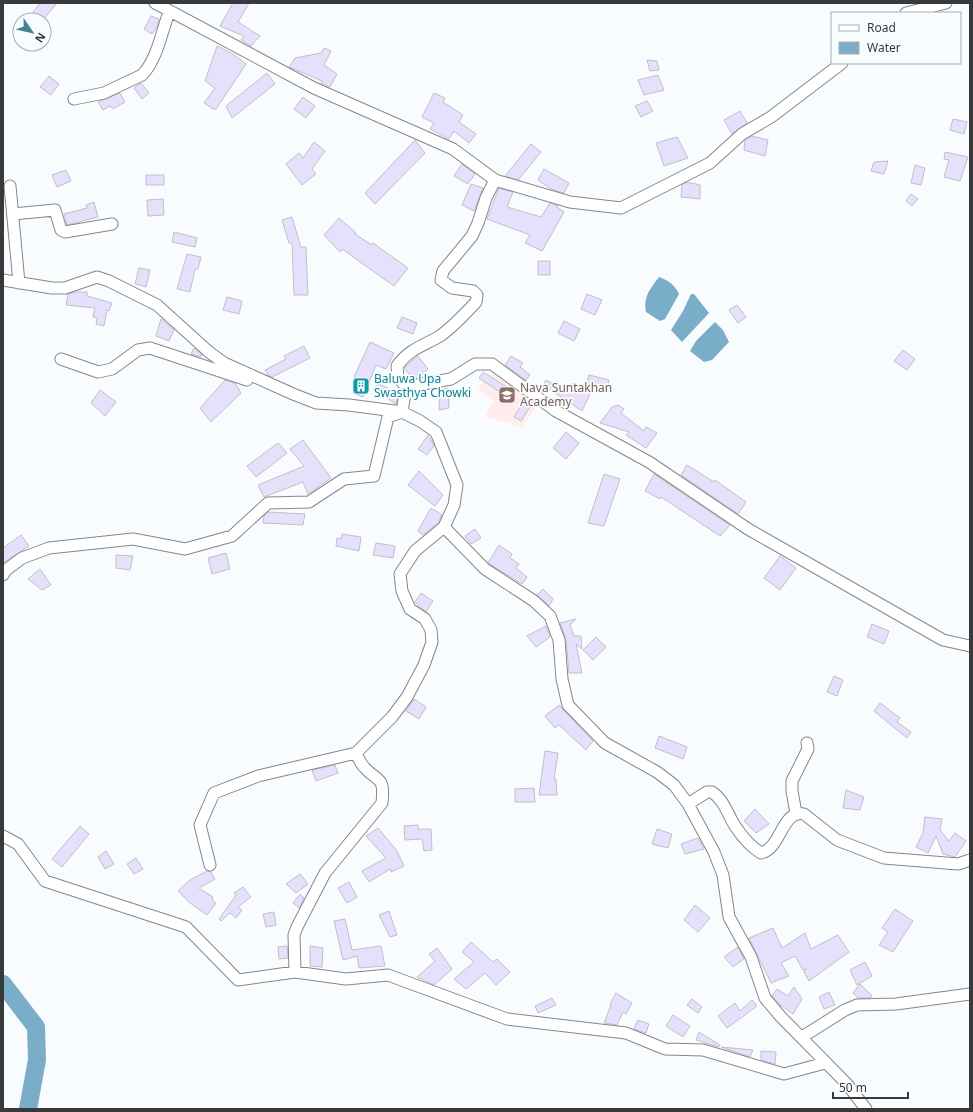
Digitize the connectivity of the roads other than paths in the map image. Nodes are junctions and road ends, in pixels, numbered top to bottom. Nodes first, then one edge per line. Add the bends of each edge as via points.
1 (155, 3) edge
2 (946, 3) edge
3 (169, 12) junction
4 (910, 12) edge
5 (841, 64) edge
6 (74, 99) dead end
7 (495, 180) junction
8 (10, 186) dead end
9 (13, 214) junction
10 (112, 224) dead end
11 (3, 280) edge
12 (19, 283) junction
13 (61, 359) dead end
14 (273, 385) junction
15 (406, 387) junction
16 (402, 412) junction
17 (444, 527) junction
18 (3, 575) edge
19 (970, 646) edge
20 (807, 743) dead end
21 (356, 753) junction
22 (688, 804) junction
23 (796, 813) junction
24 (3, 836) edge
25 (970, 860) edge
26 (210, 865) dead end
27 (295, 972) junction
28 (970, 994) edge
29 (802, 1037) junction
30 (825, 1063) junction
31 (866, 1109) edge

1 - 3 street
2 - 4 street
3 - 6 street via 147,70 104,93
3 - 7 street via 314,88 453,149
5 - 7 street via 771,117 742,134 710,163 621,208 570,202
7 - 15 street via 472,236 443,271 441,280 452,288 473,291 477,295 476,302 455,324 404,356 397,366 398,376
8 - 9 street
9 - 10 street via 55,210 61,230 66,232
9 - 12 street
11 - 12 street
12 - 14 street via 65,288 97,278 109,281 157,305 224,363
13 - 14 street via 98,372 112,369 138,350 150,348 254,382
14 - 16 street via 316,403
15 - 16 street
15 - 19 street via 452,379 476,364 492,364 556,411 649,462 748,529 943,640
16 - 17 street via 436,432 457,485 454,505
16 - 18 street via 388,417 374,476 344,479 309,502 268,503 232,536 185,549 133,539 49,548 22,558
17 - 21 street via 415,551 400,574 402,592 410,609 425,619 431,630 432,642 424,665 407,697 392,717
17 - 22 street via 485,569 534,601 550,616 559,640 562,679 568,705 605,743 657,772 674,785
20 - 23 street via 805,756 792,781
21 - 26 street via 258,776 214,793 200,825
21 - 27 street via 364,767 379,778 383,790 382,803 325,873 297,927 294,935
22 - 23 street via 707,792 712,792 735,826 761,853 770,848
22 - 29 street via 723,875 729,917 751,957 765,998
23 - 25 street via 804,814 832,837 884,858 958,864
24 - 27 street via 18,844 45,881 186,927 238,980
27 - 30 street via 346,980 388,976 507,1019 626,1033 665,1049 703,1050 784,1074
28 - 29 street via 896,1004 857,1005
29 - 30 street
30 - 31 street via 847,1084

